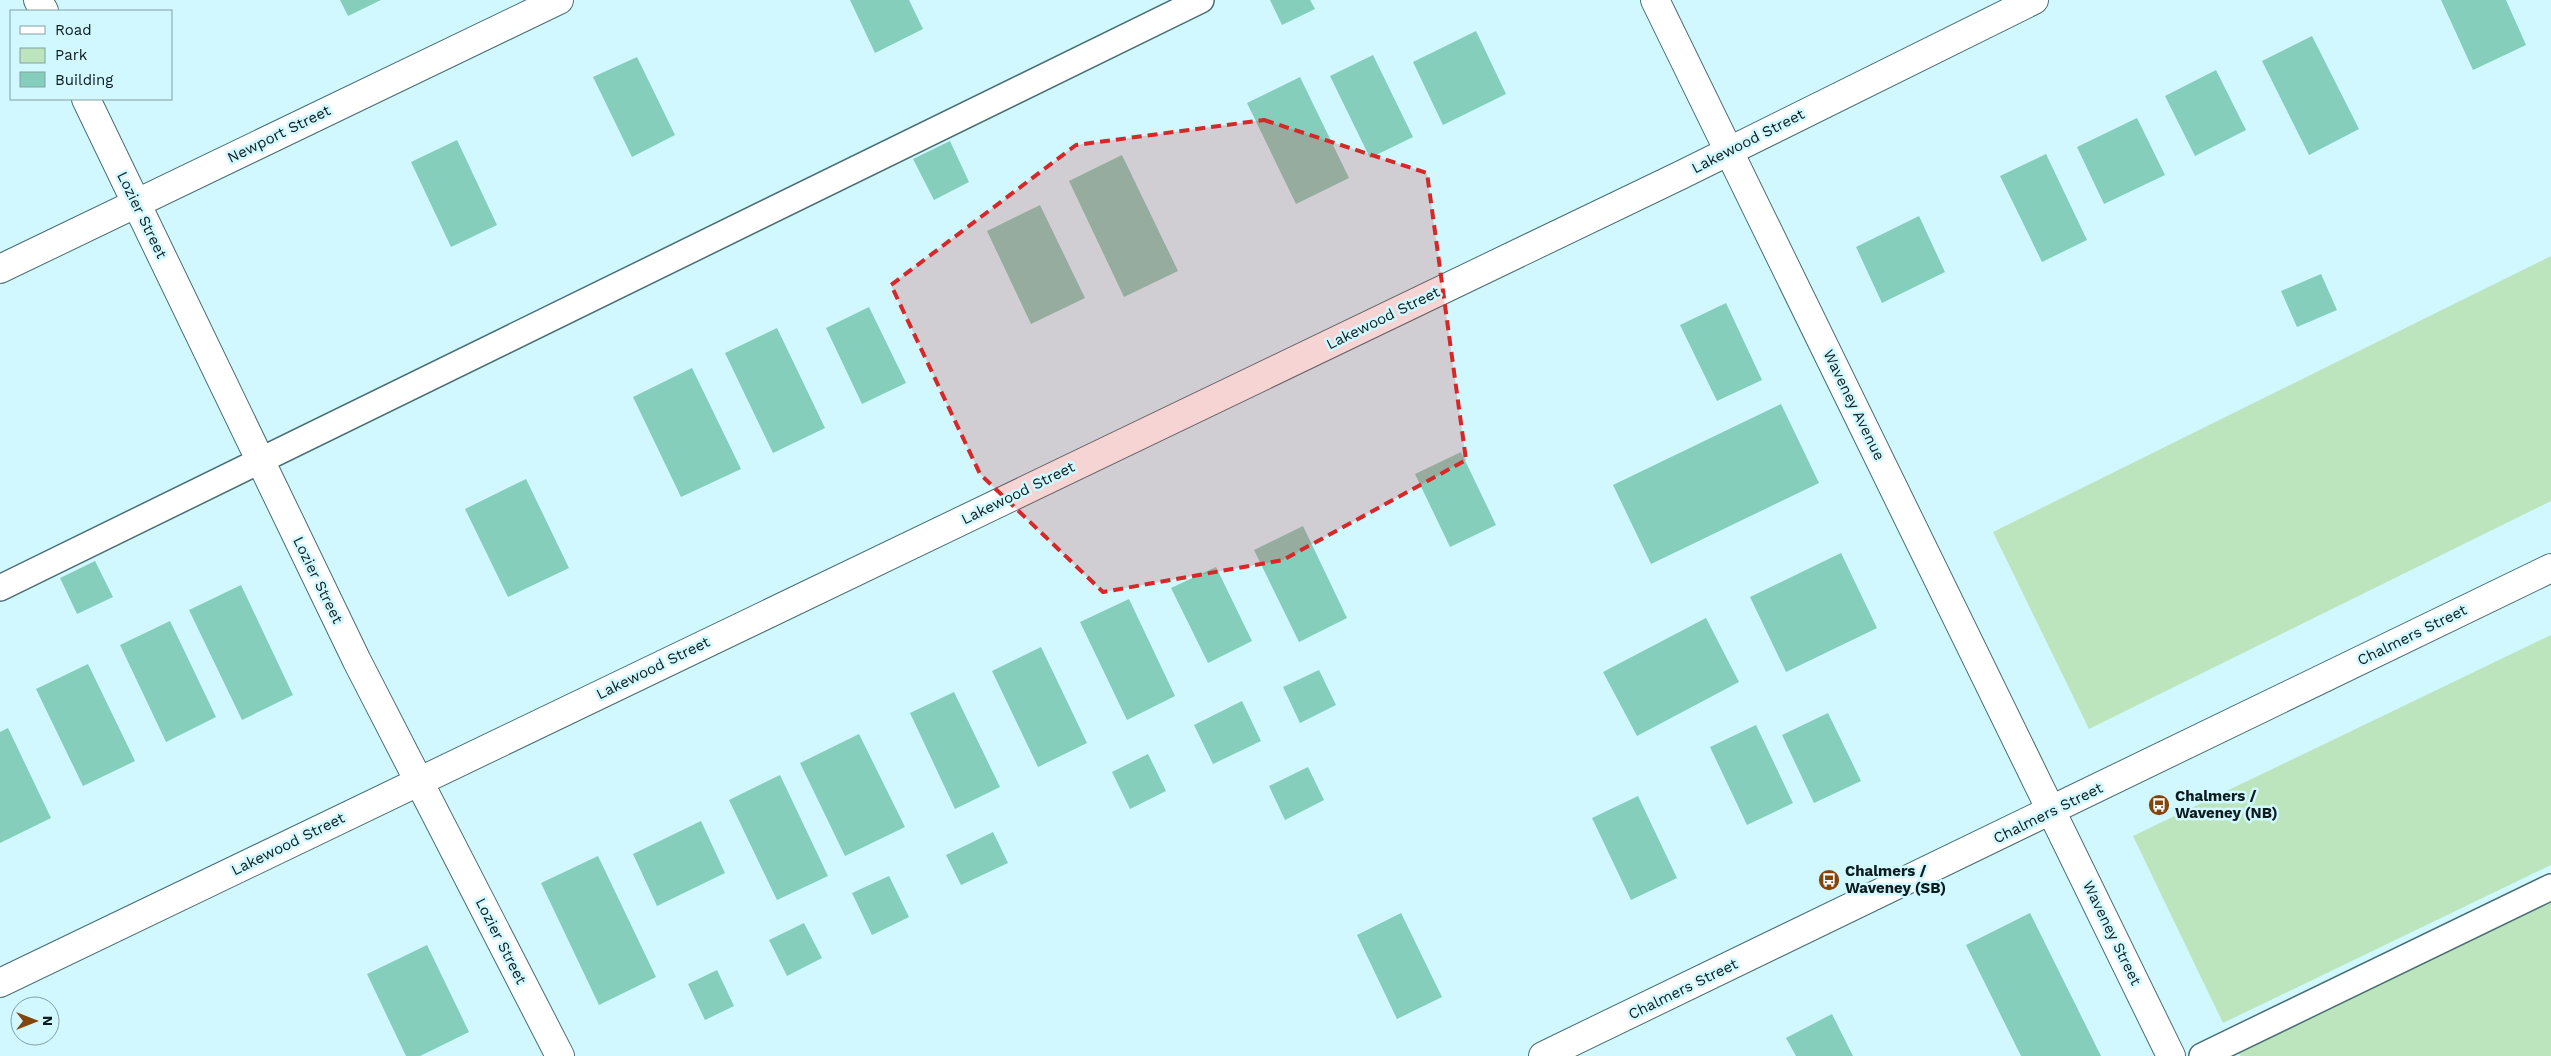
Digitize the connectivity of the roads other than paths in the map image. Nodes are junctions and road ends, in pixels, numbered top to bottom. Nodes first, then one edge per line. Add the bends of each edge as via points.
1 (559, 0) edge
2 (1200, 0) edge
3 (1655, 0) edge
4 (2034, 0) edge
5 (86, 100) edge
6 (1729, 150) junction
7 (136, 202) junction
8 (0, 269) edge
9 (260, 461) junction
10 (2551, 568) edge
11 (0, 588) edge
12 (418, 781) junction
13 (2052, 810) junction
14 (2551, 887) edge
15 (0, 983) edge
16 (560, 1056) edge
17 (1543, 1056) edge
18 (2171, 1056) edge
19 (2202, 1056) edge

1 - 7 street, Newport Street
2 - 9 lane
3 - 6 street, Waveney Avenue
4 - 6 street, Lakewood Street
5 - 7 street, Lozier Street
6 - 12 street, Lakewood Street
6 - 13 street, Waveney Avenue
7 - 8 street, Newport Street
7 - 9 street, Lozier Street
9 - 11 lane
9 - 12 street, Lozier Street
10 - 13 street, Chalmers Street
12 - 15 street, Lakewood Street
12 - 16 street, Lozier Street
13 - 17 street, Chalmers Street
13 - 18 street, Waveney Street
14 - 19 lane

